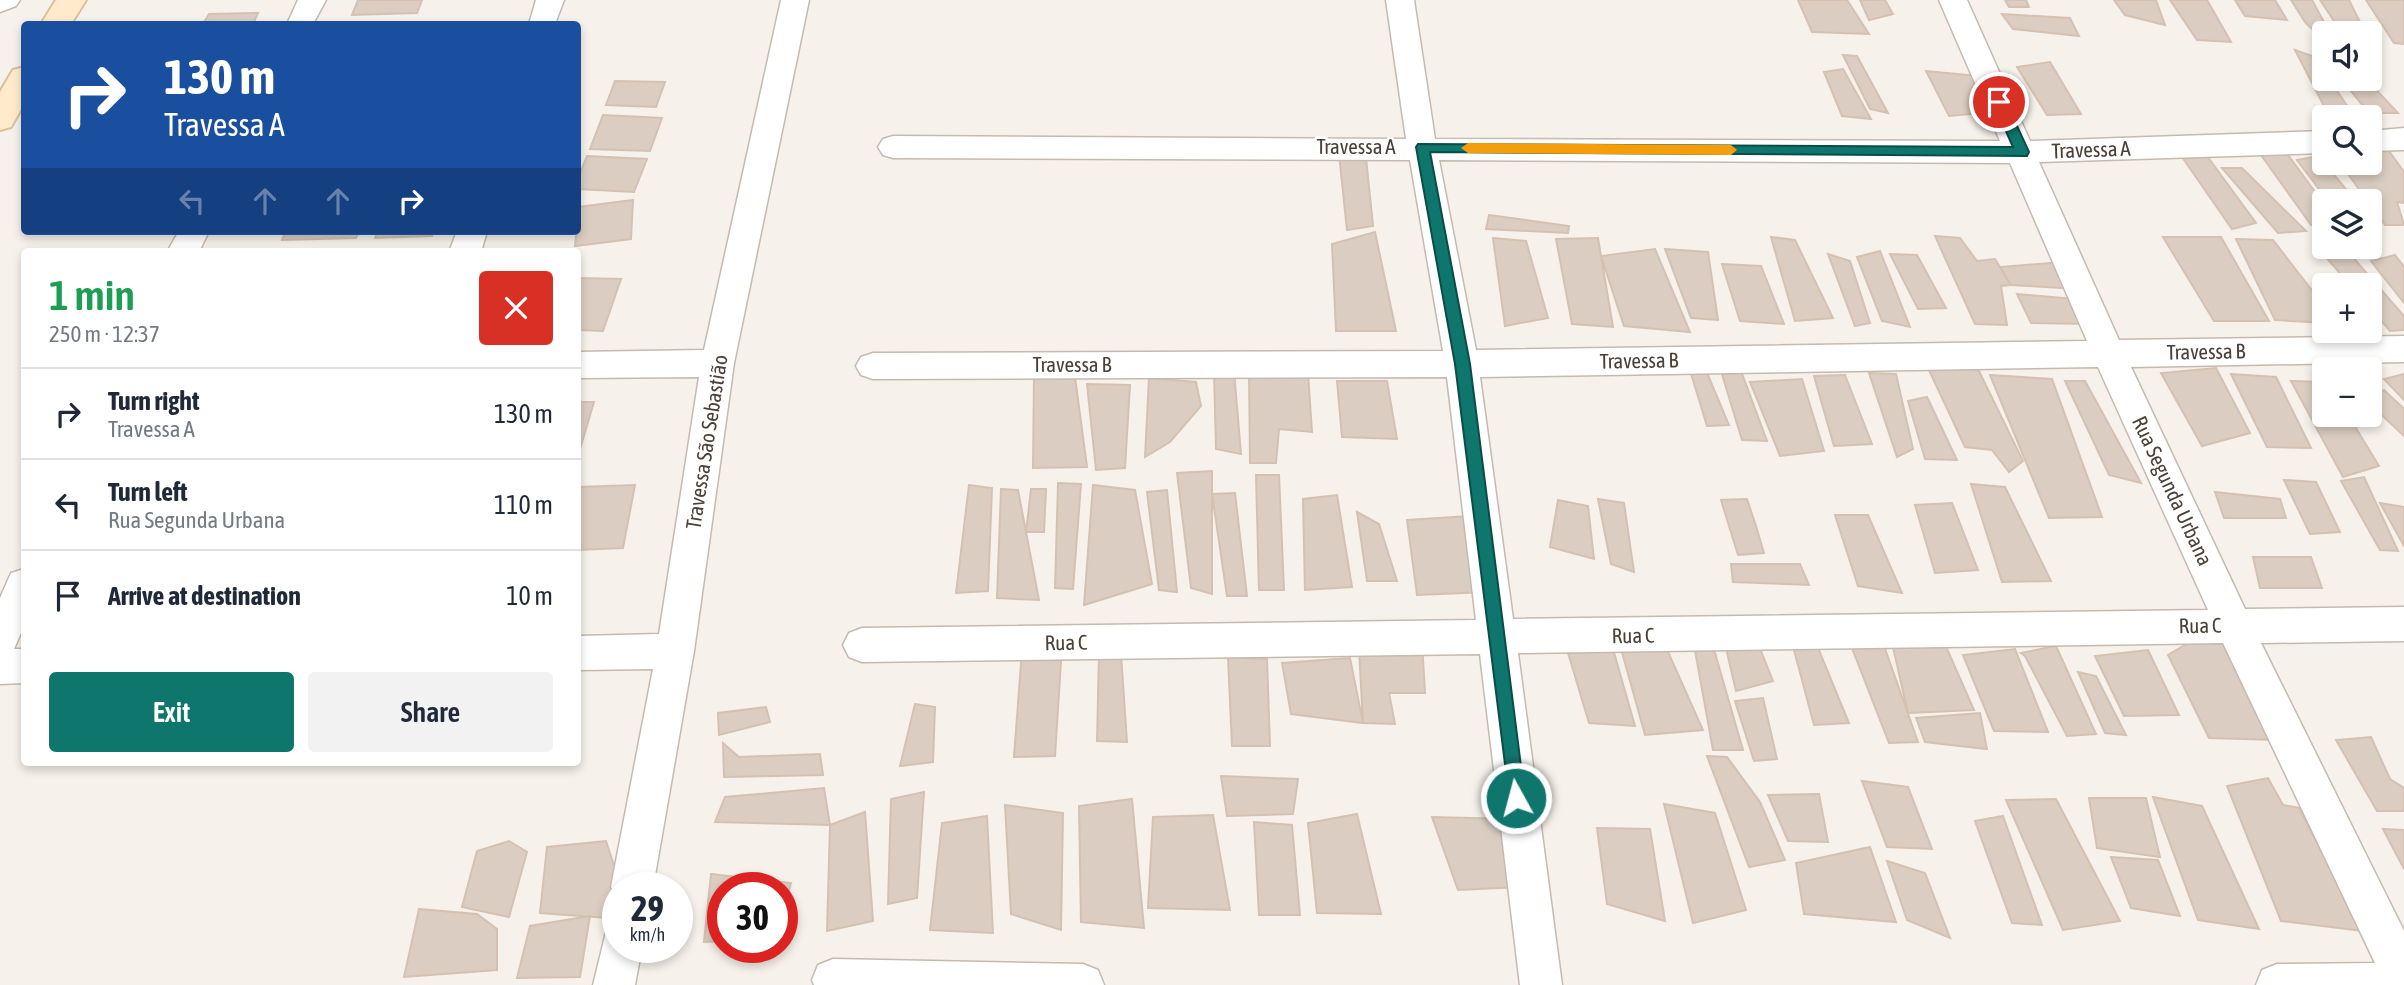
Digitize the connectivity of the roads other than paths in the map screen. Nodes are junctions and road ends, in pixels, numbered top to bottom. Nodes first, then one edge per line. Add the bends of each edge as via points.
1 (6, 0) edge
2 (71, 0) edge
3 (312, 0) edge
4 (550, 0) edge
5 (794, 0) edge
6 (1400, 0) edge
7 (1953, 0) edge
8 (0, 3) edge
9 (58, 21) edge
10 (302, 21) edge
11 (543, 21) edge
12 (21, 83) edge
13 (0, 119) edge
14 (2404, 139) edge
15 (2382, 140) edge
16 (2312, 142) edge
17 (892, 147) dead end
18 (1422, 147) junction
19 (2022, 152) junction
20 (2404, 349) edge
21 (2109, 354) junction
22 (718, 363) junction
23 (1462, 364) junction
24 (581, 365) edge
25 (873, 366) dead end
26 (21, 592) edge
27 (2404, 624) edge
28 (2234, 625) junction
29 (1496, 638) junction
30 (0, 639) edge
31 (862, 645) dead end
32 (676, 651) junction
33 (581, 653) edge
34 (21, 666) edge
35 (0, 667) edge
36 (635, 872) edge
37 (618, 963) edge
38 (2404, 976) edge
39 (833, 980) dead end
40 (2404, 984) edge
41 (614, 985) edge
42 (1083, 985) edge
43 (1541, 985) edge
44 (2277, 985) edge

1 - 8 street
2 - 9 street
3 - 10 street
4 - 11 street
5 - 22 street, Travessa São Sebastião
6 - 18 street
7 - 19 street, Rua Segunda Urbana
12 - 13 street
14 - 15 street
16 - 19 street, Travessa A
17 - 18 street, Travessa A
18 - 19 street, Travessa A
18 - 23 street
19 - 21 street, Rua Segunda Urbana
20 - 21 street, Travessa B
21 - 23 street, Travessa B
21 - 28 street, Rua Segunda Urbana
22 - 24 street
22 - 32 street, Travessa São Sebastião
23 - 25 street, Travessa B
23 - 29 street
26 - 30 street
27 - 28 street, Rua C
28 - 29 street, Rua C
28 - 38 street, Rua Segunda Urbana
29 - 31 street, Rua C
29 - 43 street
32 - 33 street
32 - 36 street, Travessa São Sebastião
34 - 35 street
37 - 41 street
39 - 42 street
40 - 44 street

